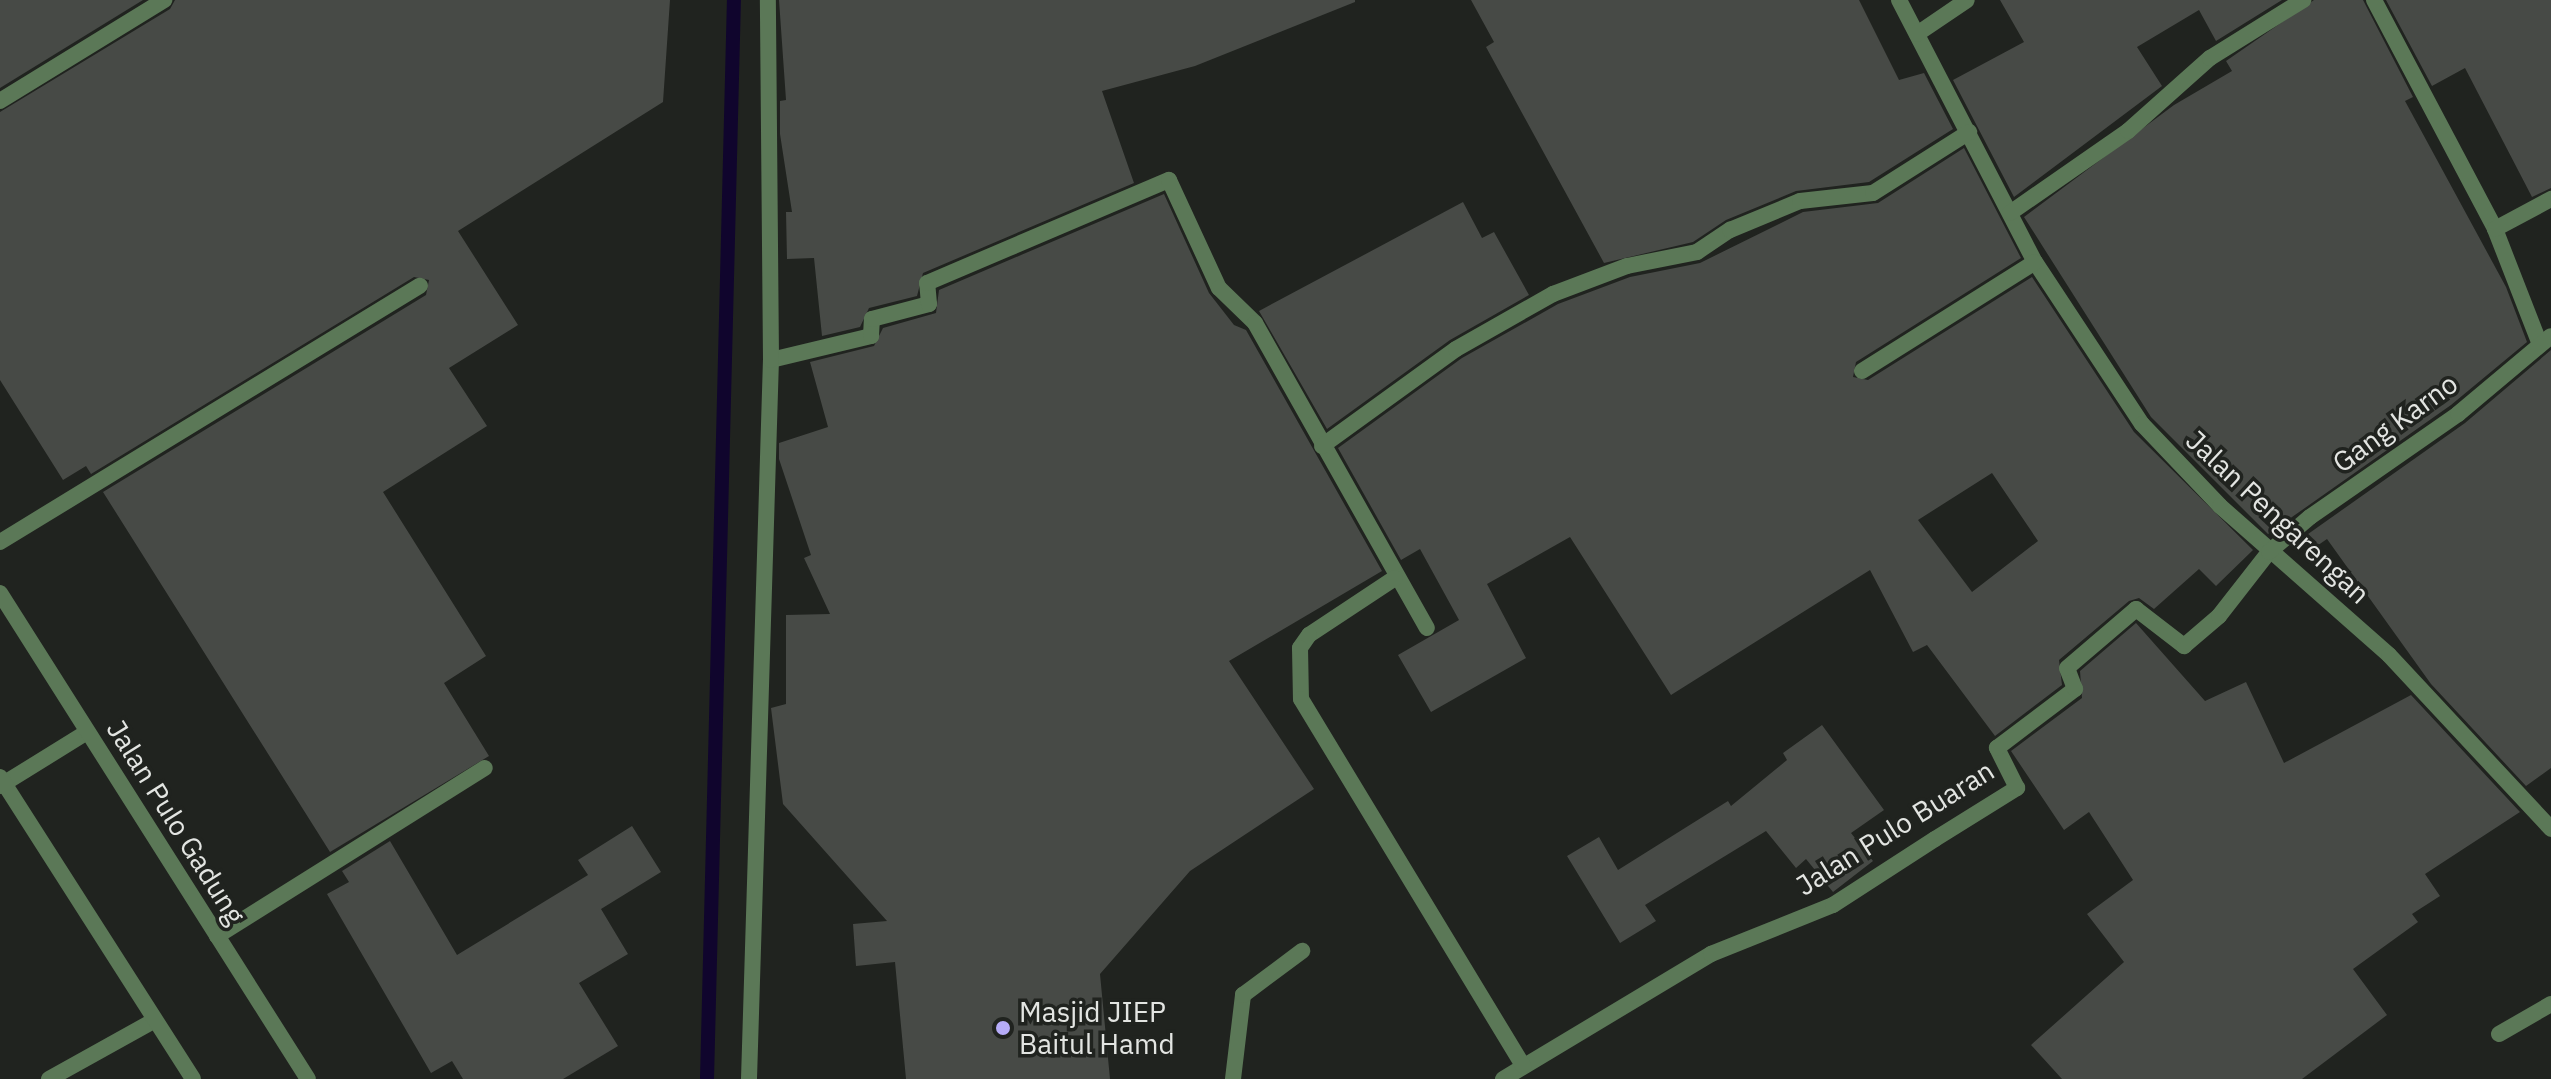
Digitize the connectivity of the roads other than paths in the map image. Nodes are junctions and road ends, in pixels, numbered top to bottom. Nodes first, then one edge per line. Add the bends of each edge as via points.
1 (164, 0) edge
2 (768, 0) edge
3 (1899, 0) edge
4 (1967, 0) edge
5 (2303, 0) edge
6 (2374, 0) edge
7 (1917, 34) junction
8 (0, 101) edge
9 (1969, 132) junction
10 (2551, 199) edge
11 (2010, 213) junction
12 (2495, 229) junction
13 (2035, 262) junction
14 (420, 286) dead end
15 (2545, 339) edge
16 (771, 360) junction
17 (1862, 371) dead end
18 (1322, 446) junction
19 (0, 542) edge
20 (2269, 552) junction
21 (1395, 578) junction
22 (0, 593) edge
23 (1427, 628) dead end
24 (87, 732) junction
25 (485, 768) dead end
26 (1, 782) edge
27 (2551, 829) edge
28 (217, 936) junction
29 (1302, 951) dead end
30 (2551, 1004) edge
31 (155, 1020) junction
32 (2499, 1034) dead end
33 (1523, 1066) junction
34 (77, 1072) edge
35 (49, 1079) edge
36 (193, 1079) edge
37 (308, 1079) edge
38 (749, 1079) edge
39 (1233, 1079) edge
40 (1503, 1079) edge

1 - 8 street
2 - 16 street
3 - 7 street, Jalan Pengarengan
4 - 7 street
5 - 11 street via 2210,58 2128,131
6 - 12 street
7 - 9 street, Jalan Pengarengan
9 - 11 street, Jalan Pengarengan
9 - 18 street via 1873,193 1800,201 1730,230 1697,252 1627,266 1553,294 1456,349
10 - 12 street
11 - 13 street, Jalan Pengarengan
12 - 15 street
13 - 17 street
13 - 20 street, Jalan Pengarengan via 2142,424
14 - 19 street
15 - 20 street, Gang Karno via 2458,414
16 - 18 street via 871,336 872,319 929,304 927,283 1169,180 1219,288 1255,323
16 - 38 street
18 - 21 street
20 - 27 street, Jalan Pengarengan via 2389,655
20 - 33 street, Jalan Pulo Buaran via 2219,616 2184,646 2136,609 2067,668 2075,689 1997,748 2017,788 1833,905 1711,954
21 - 23 street
21 - 33 street via 1309,635 1300,648 1301,699
22 - 24 street, Jalan Pulo Gadung
24 - 26 street
24 - 28 street, Jalan Pulo Gadung
25 - 28 street
26 - 31 street
28 - 37 street, Jalan Pulo Gadung
29 - 39 street via 1243,995
30 - 32 street
31 - 34 street
31 - 36 street
33 - 40 street, Jalan Pulo Buaran
34 - 35 street

